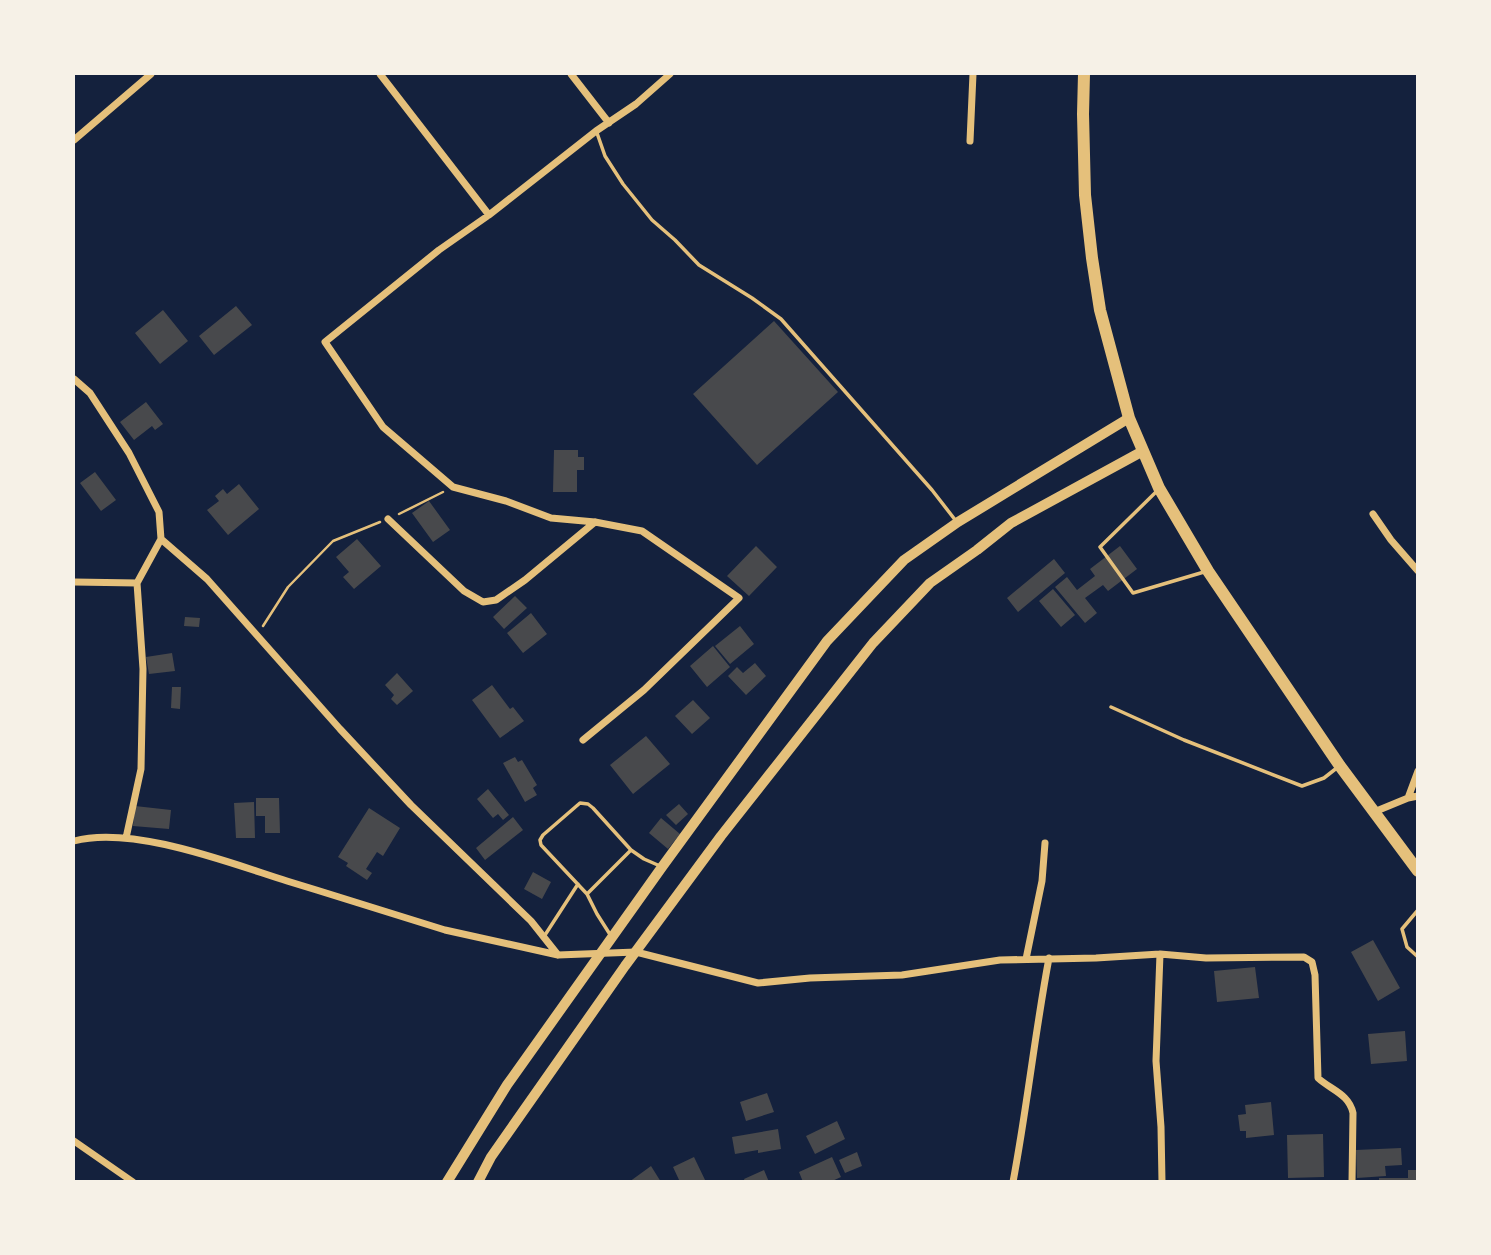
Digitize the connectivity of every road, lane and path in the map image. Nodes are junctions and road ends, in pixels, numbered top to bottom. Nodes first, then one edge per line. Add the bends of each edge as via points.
1 (151, 74) edge
2 (380, 74) edge
3 (571, 74) edge
4 (670, 74) edge
5 (973, 74) edge
6 (1084, 74) edge
7 (609, 123) junction
8 (596, 131) junction
9 (74, 139) edge
10 (970, 141) dead end
11 (489, 215) junction
12 (74, 379) edge
13 (1129, 418) junction
14 (1143, 451) junction
15 (453, 487) junction
16 (1159, 488) junction
17 (1373, 514) dead end
18 (388, 519) junction
19 (595, 522) junction
20 (958, 522) junction
21 (161, 539) junction
22 (1208, 571) junction
23 (1418, 571) edge
24 (74, 582) edge
25 (137, 583) junction
26 (257, 635) junction
27 (1111, 707) dead end
28 (583, 740) dead end
29 (1340, 766) junction
30 (1418, 771) edge
31 (1418, 796) edge
32 (1408, 798) junction
33 (1374, 813) junction
34 (126, 838) junction
35 (74, 841) edge
36 (1045, 843) dead end
37 (631, 850) junction
38 (662, 867) junction
39 (1418, 871) edge
40 (578, 884) junction
41 (587, 894) junction
42 (1418, 910) edge
43 (543, 937) junction
44 (612, 937) junction
45 (636, 952) junction
46 (1160, 954) junction
47 (558, 955) junction
48 (601, 955) junction
49 (1418, 957) edge
50 (1048, 958) junction
51 (1026, 959) junction
52 (74, 1141) edge
53 (133, 1181) edge
54 (447, 1181) edge
55 (478, 1181) edge
56 (1013, 1181) edge
57 (1163, 1181) edge
58 (1352, 1181) edge

1 - 9 street
2 - 11 street
3 - 7 street
4 - 7 street
5 - 10 street
6 - 13 highway via 1085,195 1092,258 1100,310
7 - 8 street
8 - 11 street
8 - 20 lane via 605,156 652,220 699,265 781,319
11 - 15 street via 325,342 383,427
12 - 21 street via 90,393 129,453 159,512
13 - 14 highway
13 - 20 main road
14 - 16 highway
14 - 45 main road via 1011,523 930,583 873,643
15 - 18 path
15 - 19 street via 551,518
16 - 22 highway
16 - 22 lane via 1100,547 1133,593
17 - 23 street
18 - 19 street via 464,591 483,602 496,600 525,580
18 - 26 path via 333,541 288,587
19 - 28 street via 642,531 739,598 644,690
20 - 38 main road via 904,560 827,641
21 - 25 street
21 - 26 street via 207,579
22 - 29 highway
24 - 25 street
25 - 34 street via 143,669 141,769
26 - 43 street via 411,805
27 - 29 lane via 1301,786
29 - 33 highway
30 - 32 street
31 - 32 street
32 - 33 street
33 - 39 highway
34 - 35 street
34 - 47 street via 192,851 445,930
36 - 51 street
37 - 38 lane
37 - 40 lane via 593,808 580,803 540,840
37 - 41 lane
38 - 44 main road
40 - 41 lane
40 - 43 lane
41 - 44 lane
42 - 49 lane via 1402,929 1407,947
43 - 47 street
44 - 48 main road
45 - 48 street
45 - 51 street via 758,983 902,975
45 - 55 main road
46 - 50 street
46 - 57 street via 1156,1061
46 - 58 street via 1304,957 1312,962 1318,1078 1351,1104
47 - 48 street
48 - 54 main road via 508,1085
50 - 51 street
50 - 56 street
52 - 53 street

